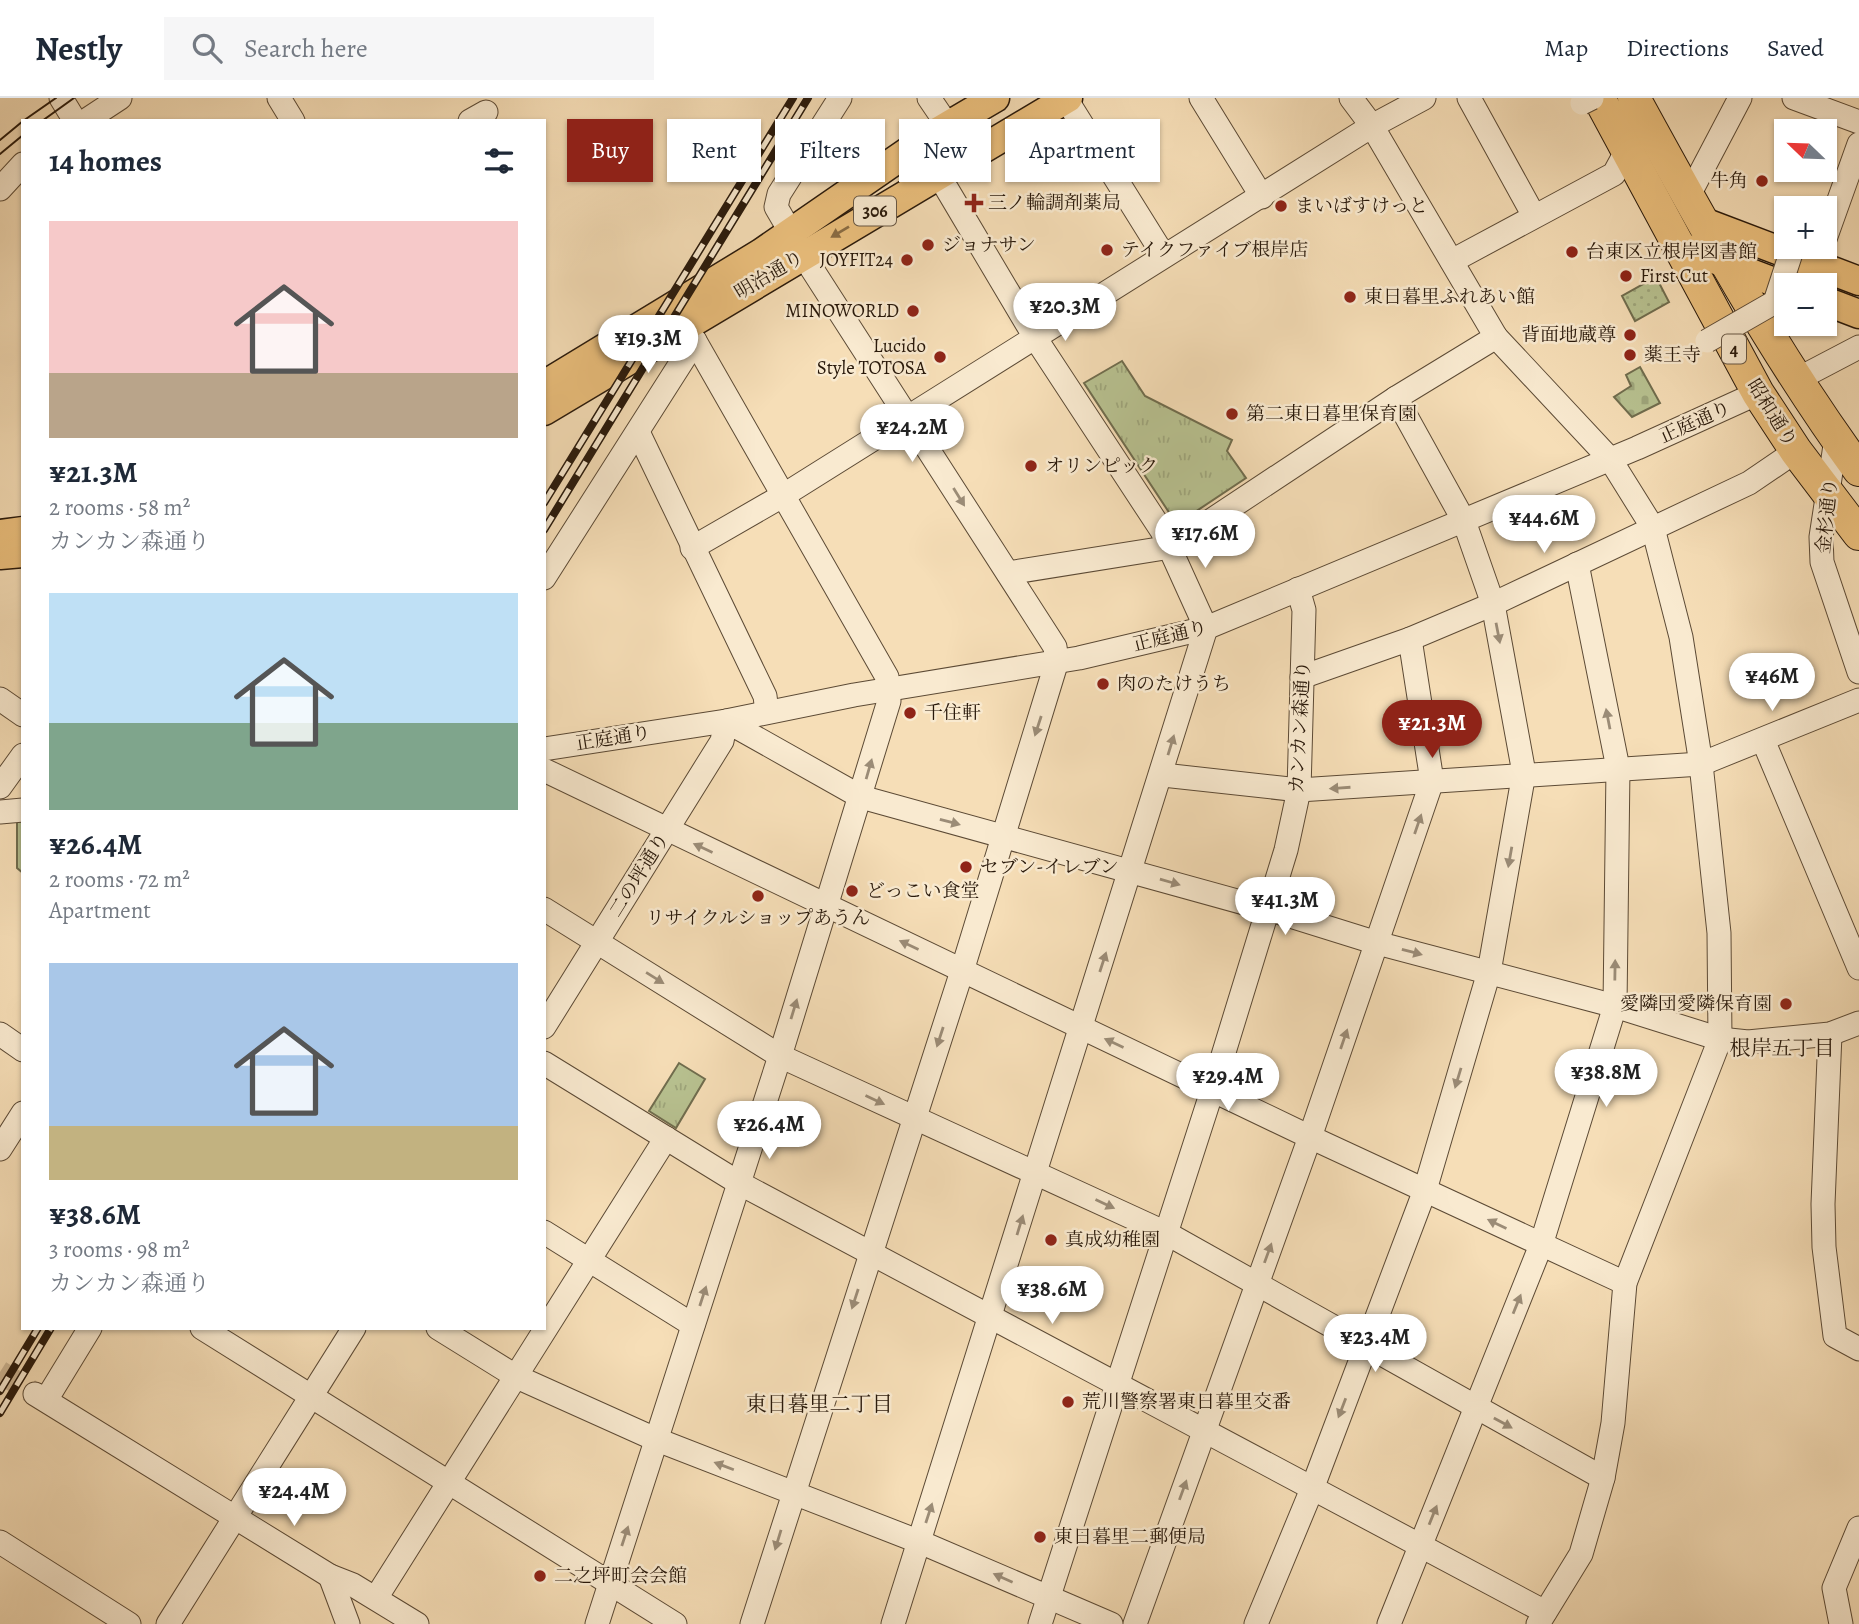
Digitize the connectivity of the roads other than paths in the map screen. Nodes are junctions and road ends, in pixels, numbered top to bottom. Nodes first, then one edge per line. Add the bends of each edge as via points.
1 (120, 98) edge
2 (279, 98) edge
3 (840, 98) edge
4 (929, 98) edge
5 (995, 98) edge
6 (1201, 98) edge
7 (1351, 98) edge
8 (1424, 98) edge
9 (1469, 98) edge
10 (1634, 98) edge
11 (1740, 98) edge
12 (1794, 98) edge
13 (1067, 99) edge
14 (1591, 100) edge
15 (72, 115) edge
16 (292, 119) edge
17 (943, 119) edge
18 (960, 119) edge
19 (1859, 122) edge
20 (1372, 126) junction
21 (991, 143) edge
22 (1859, 144) edge
23 (1627, 150) junction
24 (899, 164) edge
25 (21, 166) edge
26 (922, 182) edge
27 (943, 182) edge
28 (0, 188) edge
29 (1262, 197) junction
30 (1837, 205) edge
31 (1694, 209) junction
32 (1534, 216) junction
33 (1774, 235) edge
34 (796, 244) junction
35 (1677, 245) junction
36 (1164, 256) junction
37 (1832, 259) edge
38 (1452, 261) junction
39 (1724, 263) junction
40 (1859, 281) edge
41 (1774, 296) edge
42 (1774, 306) edge
43 (1837, 306) edge
44 (1859, 314) edge
45 (683, 325) junction
46 (1496, 337) junction
47 (1705, 337) dead end
48 (1036, 339) junction
49 (1859, 347) edge
50 (1796, 380) junction
51 (546, 384) edge
52 (1758, 393) junction
53 (1396, 398) junction
54 (546, 410) edge
55 (909, 417) junction
56 (638, 432) junction
57 (1836, 439) junction
58 (1796, 451) junction
59 (1610, 459) junction
60 (1859, 470) edge
61 (1823, 487) junction
62 (784, 495) junction
63 (1464, 521) junction
64 (1653, 528) junction
65 (21, 531) edge
66 (0, 534) edge
67 (1859, 534) edge
68 (1171, 547) junction
69 (692, 548) junction
70 (21, 553) edge
71 (0, 555) edge
72 (1577, 564) junction
73 (1008, 573) junction
74 (546, 575) edge
75 (1298, 589) junction
76 (1493, 604) junction
77 (1206, 628) junction
78 (1410, 639) junction
79 (1057, 661) junction
80 (1859, 675) edge
81 (1302, 677) junction
82 (889, 690) junction
83 (0, 699) edge
84 (1859, 700) edge
85 (767, 712) junction
86 (21, 714) edge
87 (726, 721) junction
88 (1763, 740) junction
89 (546, 749) edge
90 (21, 758) edge
91 (1701, 764) junction
92 (1618, 768) junction
93 (546, 771) edge
94 (1524, 773) junction
95 (1163, 775) junction
96 (1432, 782) junction
97 (0, 787) edge
98 (1299, 790) junction
99 (861, 797) junction
100 (21, 810) edge
101 (0, 812) edge
102 (666, 831) junction
103 (1002, 836) junction
104 (1132, 871) junction
105 (827, 906) junction
106 (546, 910) edge
107 (1269, 910) junction
108 (597, 942) junction
109 (1377, 943) junction
110 (1859, 968) edge
111 (962, 971) junction
112 (1489, 972) junction
113 (1615, 1006) junction
114 (1859, 1023) edge
115 (546, 1024) edge
116 (1082, 1028) junction
117 (0, 1034) edge
118 (1830, 1034) junction
119 (1720, 1039) junction
120 (21, 1049) edge
121 (780, 1056) junction
122 (546, 1064) edge
123 (1213, 1088) junction
124 (21, 1116) edge
125 (914, 1117) junction
126 (1310, 1137) junction
127 (666, 1138) junction
128 (0, 1149) edge
129 (1036, 1173) junction
130 (739, 1183) junction
131 (1425, 1190) junction
132 (546, 1232) edge
133 (1166, 1233) junction
134 (1541, 1245) junction
135 (870, 1253) junction
136 (589, 1259) junction
137 (1625, 1283) junction
138 (1257, 1284) junction
139 (991, 1318) junction
140 (694, 1325) junction
141 (546, 1329) edge
142 (89, 1330) edge
143 (205, 1330) edge
144 (353, 1330) edge
145 (441, 1330) edge
146 (546, 1330) edge
147 (1366, 1343) junction
148 (1859, 1349) edge
149 (517, 1377) junction
150 (1115, 1385) junction
151 (311, 1397) junction
152 (1476, 1408) junction
153 (1204, 1432) junction
154 (655, 1439) junction
155 (1603, 1478) junction
156 (448, 1483) junction
157 (1312, 1489) junction
158 (793, 1493) junction
159 (235, 1518) junction
160 (1859, 1528) edge
161 (0, 1542) edge
162 (920, 1542) junction
163 (1420, 1546) junction
164 (330, 1576) junction
165 (610, 1584) junction
166 (1048, 1597) junction
167 (376, 1598) junction
168 (1542, 1618) edge
169 (129, 1624) edge
170 (168, 1624) edge
171 (348, 1624) edge
172 (417, 1624) edge
173 (597, 1624) edge
174 (675, 1624) edge
175 (752, 1624) edge
176 (893, 1624) edge
177 (1040, 1624) edge
178 (1111, 1624) edge
179 (1135, 1624) edge
180 (1256, 1624) edge
181 (1389, 1624) edge
182 (1841, 1624) edge

1 - 15 street
2 - 16 street
3 - 34 street via 779,194 776,207
4 - 17 street
5 - 18 main road, 明治通り / 306
6 - 29 street
7 - 20 street
8 - 20 street
9 - 32 street
10 - 31 highway, 昭和通り / 4
11 - 31 street
12 - 19 street
13 - 21 main road, 明治通り / 306
13 - 36 street
14 - 23 highway, 昭和通り / 4
20 - 29 street
20 - 38 street
22 - 30 street
23 - 32 street via 1614,174
23 - 35 highway, 昭和通り / 4
24 - 34 main road, 明治通り / 306
25 - 28 street
26 -> 34 main road, 明治通り / 306
27 - 48 street
29 - 36 street
31 - 33 main road
31 - 39 highway, 昭和通り / 4
32 - 38 street
34 - 45 main road, 明治通り / 306
34 - 55 street
35 - 39 main road
35 - 52 highway, 昭和通り / 4
36 - 48 street
37 - 40 main road
38 - 46 street
39 - 41 main road
39 - 50 highway, 昭和通り / 4
42 - 47 street, bridge
43 - 44 main road
45 - 51 main road, 明治通り / 306
45 - 54 main road, 明治通り / 306
45 - 56 street
45 - 62 street
46 - 53 street
46 - 59 street
48 - 55 street
48 - 68 street
49 - 50 street
50 - 57 highway, 昭和通り / 4
52 - 58 highway, 昭和通り / 4
52 - 59 street, 正庭通り
53 - 63 street
53 - 68 street
55 - 62 street
55 -> 73 street
56 - 69 street
56 - 74 street
57 - 60 highway, 昭和通り / 4
57 - 61 street, 金杉通り
58 - 61 highway, 昭和通り / 4
58 - 64 street via 1749,483
59 - 63 street, 正庭通り
59 - 64 street
61 - 67 highway, 昭和通り / 4
61 - 80 street, 金杉通り via 1822,562
62 - 69 street
62 - 82 street via 887,677
63 - 75 street, 正庭通り
63 - 76 street
64 - 72 street
64 - 91 street via 1681,637
65 - 66 main road
68 - 73 street
68 - 77 street
69 - 85 street via 765,696
70 - 71 main road
72 - 76 street
92 -> 72 street
73 - 79 street via 1055,647
75 - 77 street, 正庭通り
75 - 81 street, カンカン森通り via 1304,610
76 - 78 street
76 -> 94 street
77 - 79 street, 正庭通り
95 -> 77 street
78 - 81 street
78 - 96 street
79 - 82 street, 正庭通り
79 -> 103 street
81 - 98 street, カンカン森通り
82 - 85 street, 正庭通り
99 -> 82 street
83 - 86 street
84 - 88 street
85 - 87 street, 正庭通り
87 - 89 street, 正庭通り
87 - 99 street
87 - 102 street, 二の坪通り via 722,741
88 - 91 street
88 - 110 street
90 - 97 street
91 - 92 street
91 - 119 street via 1719,933
92 - 94 street
113 -> 92 street
93 - 102 street
94 - 96 street
94 -> 112 street
95 - 98 street
95 - 104 street
96 -> 98 street
109 -> 96 street
98 - 107 street, カンカン森通り
99 -> 103 street
99 - 105 street
100 - 101 street
105 -> 102 street
102 - 108 street, 二の坪通り
103 - 104 street
103 - 111 street
104 -> 107 street
116 -> 104 street
111 -> 105 street
121 -> 105 street
106 - 108 street
107 - 109 street
107 - 123 street, カンカン森通り
108 - 115 street, 二の坪通り
108 -> 121 street
109 -> 112 street
126 -> 109 street
111 - 116 street
111 -> 125 street
112 - 113 street
112 -> 131 street
113 - 119 street
113 - 134 street
114 - 118 street
123 -> 116 street
116 - 129 street
117 - 120 street
118 - 119 street via 1748,1042
118 - 148 street via 1824,1247 1835,1336
119 - 137 street
121 -> 125 street
121 - 130 street
122 - 127 street
123 - 126 street
123 - 133 street, カンカン森通り
124 - 128 street
125 - 129 street
125 - 135 street
126 - 131 street
138 -> 126 street
127 - 130 street
127 - 136 street
129 -> 133 street
139 -> 129 street
130 - 135 street
140 -> 130 street
134 -> 131 street
131 - 147 street
132 - 136 street
133 - 138 street
133 - 150 street, カンカン森通り
134 - 137 street
152 -> 134 street
135 - 139 street
135 -> 158 street
136 - 140 street
136 - 141 street
137 - 155 street via 1613,1423
138 - 147 street
138 - 153 street
139 - 150 street
162 -> 139 street
140 - 154 street
142 - 159 street via 41,1397
143 - 151 street
144 - 151 street
145 - 149 street
146 - 149 street
147 - 152 street
147 -> 157 street
149 - 154 street
149 - 156 street
150 - 153 street
150 - 166 street, カンカン森通り
151 - 156 street
151 - 159 street
152 -> 155 street
163 -> 152 street
153 - 157 street
179 -> 153 street
158 -> 154 street
165 -> 154 street
155 - 168 street via 1581,1554
156 - 165 street
156 - 167 street
157 - 163 street
157 - 180 street
158 - 162 street
158 -> 175 street
159 - 164 street
159 - 170 street
160 - 182 street via 1834,1588
161 - 169 street
166 -> 162 street
162 - 176 street
163 - 168 street
163 - 181 street
164 - 167 street
164 - 171 street
165 - 173 street
165 - 174 street
166 - 177 street, カンカン森通り
166 - 178 street
167 - 172 street

